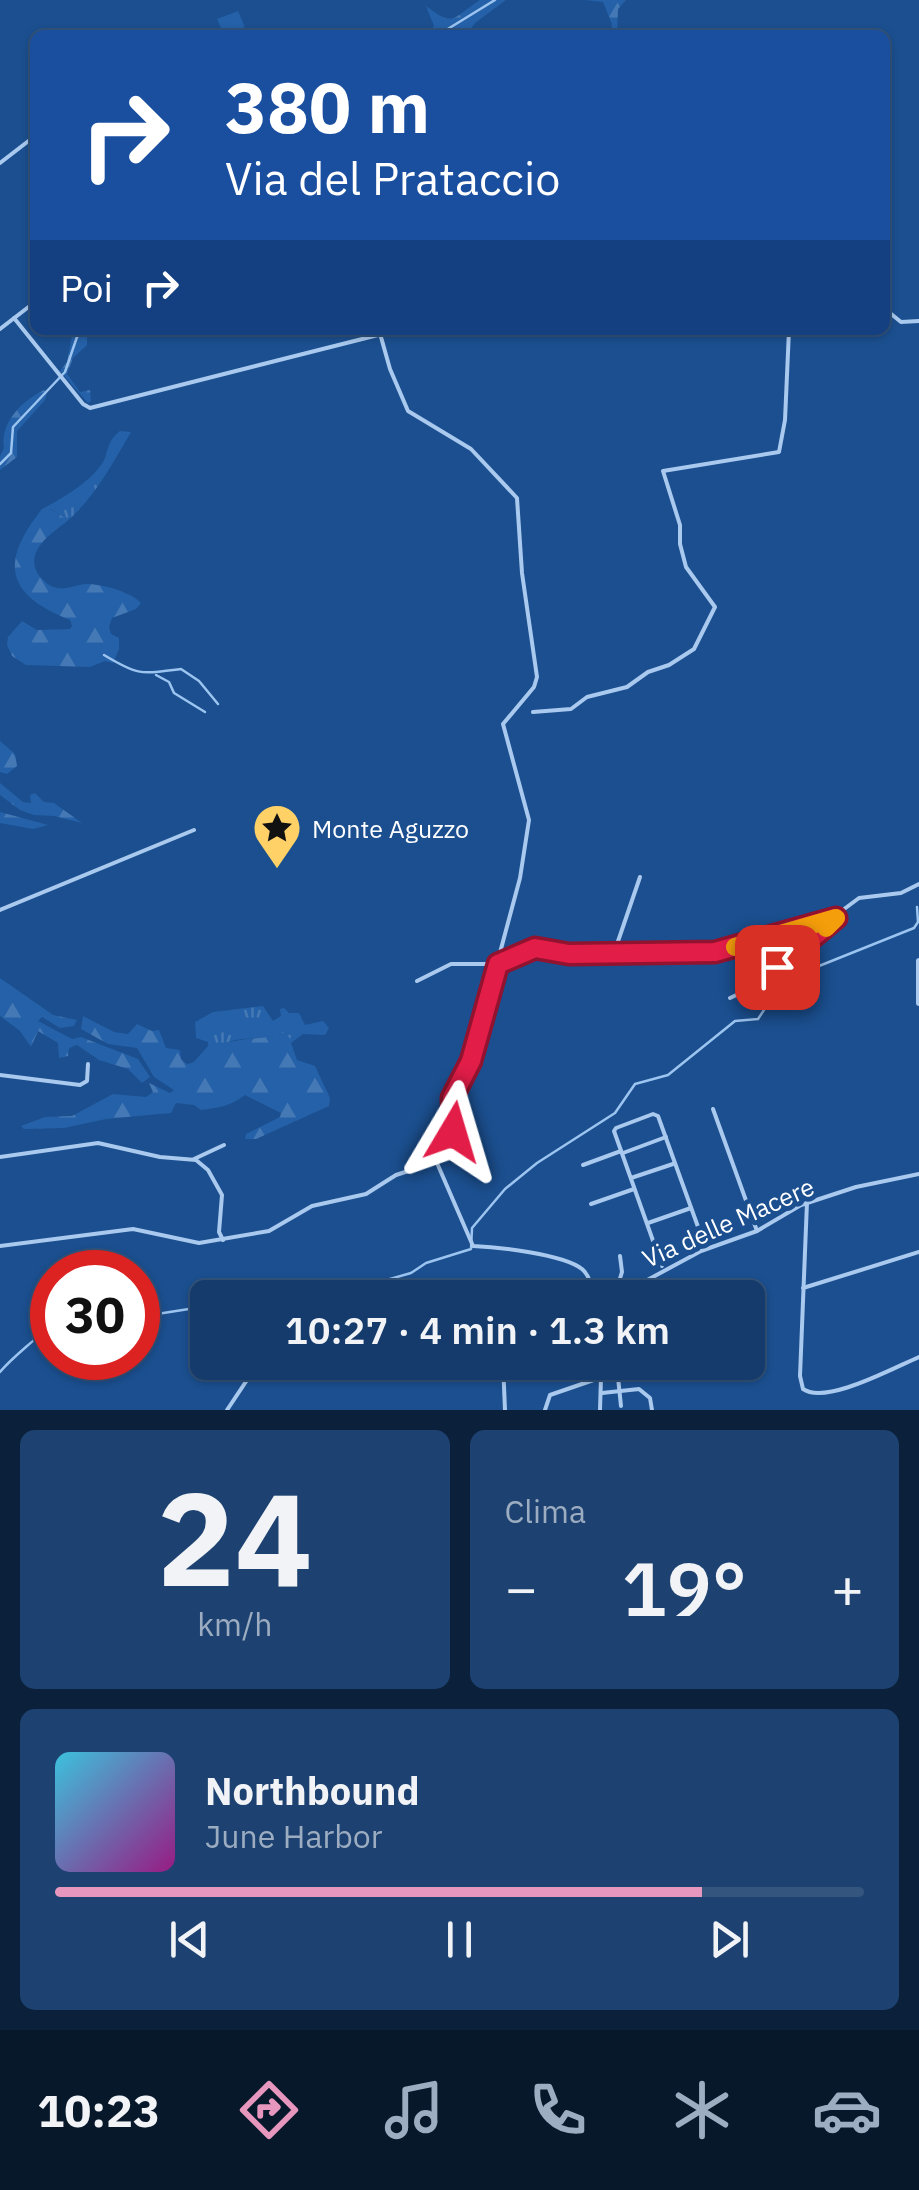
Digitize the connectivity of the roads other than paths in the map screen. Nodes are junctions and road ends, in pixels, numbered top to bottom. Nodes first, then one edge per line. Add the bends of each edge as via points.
1 (30, 140) edge
2 (0, 163) edge
3 (30, 306) edge
4 (890, 314) edge
5 (14, 318) junction
6 (919, 321) edge
7 (0, 329) edge
8 (369, 335) edge
9 (381, 335) edge
10 (792, 335) edge
11 (533, 712) dead end
12 (194, 830) dead end
13 (640, 877) dead end
14 (919, 884) edge
15 (0, 910) edge
16 (836, 918) junction
17 (614, 954) junction
18 (919, 961) edge
19 (498, 964) junction
20 (417, 981) dead end
21 (730, 998) dead end
22 (919, 1002) edge
23 (88, 1064) dead end
24 (0, 1075) edge
25 (713, 1109) dead end
26 (666, 1137) junction
27 (224, 1145) dead end
28 (621, 1152) junction
29 (0, 1156) edge
30 (194, 1160) junction
31 (436, 1162) junction
32 (675, 1164) junction
33 (583, 1165) dead end
34 (919, 1174) edge
35 (630, 1178) junction
36 (634, 1189) junction
37 (807, 1202) junction
38 (591, 1204) dead end
39 (691, 1208) junction
40 (647, 1224) junction
41 (757, 1232) junction
42 (223, 1240) junction
43 (0, 1246) edge
44 (706, 1249) junction
45 (919, 1252) edge
46 (620, 1256) dead end
47 (662, 1266) dead end
48 (588, 1280) edge
49 (620, 1280) edge
50 (648, 1280) edge
51 (804, 1288) junction
52 (919, 1357) edge
53 (249, 1380) edge
54 (504, 1380) edge
55 (595, 1380) edge
56 (601, 1380) edge
57 (619, 1380) edge
58 (621, 1390) junction
59 (602, 1393) junction
60 (621, 1406) dead end
61 (227, 1410) edge
62 (505, 1410) edge
63 (546, 1410) edge
64 (600, 1410) edge
65 (652, 1410) edge

1 - 2 street
3 - 5 street
4 - 6 street via 901,322
5 - 7 street
5 - 8 street via 89,408
9 - 19 street via 408,412 471,448 519,505 536,681 503,723 530,819
10 - 11 street via 778,453 664,471 686,567 715,608 694,649 571,710
12 - 15 street
13 - 17 street
14 - 16 street via 858,898
16 - 17 street via 715,952
16 - 21 street via 761,984
17 - 19 street via 531,949
18 - 22 street
19 - 20 street via 454,963
19 - 31 street via 471,1061 452,1098 452,1136
23 - 24 street via 80,1085
25 - 41 street
26 - 28 street
26 - 28 street via 653,1114 614,1129
26 - 32 street
27 - 30 street
28 - 33 street
28 - 35 street
29 - 30 street via 100,1143
30 - 42 street via 207,1168 221,1194
31 - 42 street via 396,1174 366,1194 310,1207 274,1230
31 - 48 street via 474,1245 572,1264
32 - 35 street
32 - 39 street
34 - 37 street, Via delle Macere
35 - 36 street
36 - 38 street
36 - 40 street
37 - 41 street, Via delle Macere
37 - 51 street
39 - 40 street
39 - 44 street
40 - 47 street
41 - 44 street, Via delle Macere
42 - 43 street via 196,1243 133,1229
44 - 50 street, Via delle Macere
45 - 51 street
46 - 49 street
51 - 52 street via 800,1383 806,1392 830,1393
53 - 61 street
54 - 62 street
55 - 63 street via 551,1394
56 - 59 street
57 - 58 street
58 - 59 street
58 - 60 street
58 - 65 street via 639,1389
59 - 64 street

